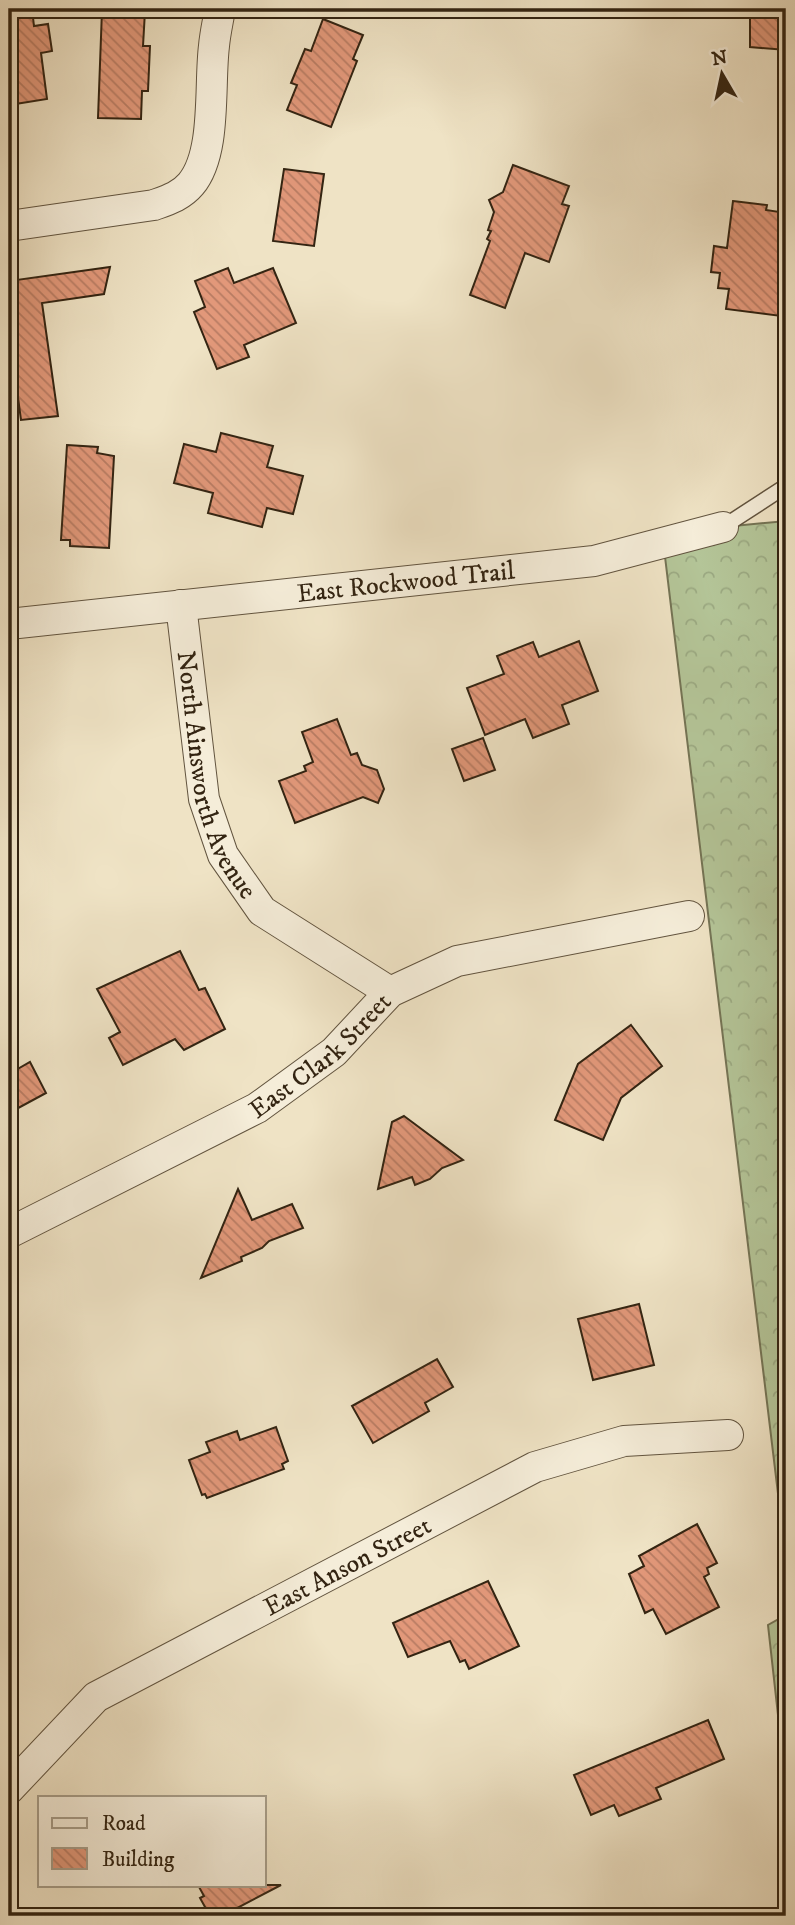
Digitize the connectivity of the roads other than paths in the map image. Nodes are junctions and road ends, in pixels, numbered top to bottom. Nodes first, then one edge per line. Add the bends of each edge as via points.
1 (220, 9) edge
2 (9, 226) edge
3 (786, 486) edge
4 (723, 527) joint
5 (181, 605) junction
6 (9, 624) edge
7 (689, 916) dead end
8 (390, 992) junction
9 (9, 1233) edge
10 (728, 1435) dead end
11 (9, 1789) edge

1 - 2 street via 207,147 191,184 154,205
3 - 4 lane, East Rockwood Trail
4 - 5 street, East Rockwood Trail via 594,561
5 - 6 street, East Rockwood Trail
5 - 8 street, North Ainsworth Avenue via 204,799 223,855 262,911
7 - 8 street, East Clark Street via 457,961
8 - 9 street, East Clark Street via 334,1052 257,1108
10 - 11 street, East Anson Street via 624,1441 535,1467 96,1696

